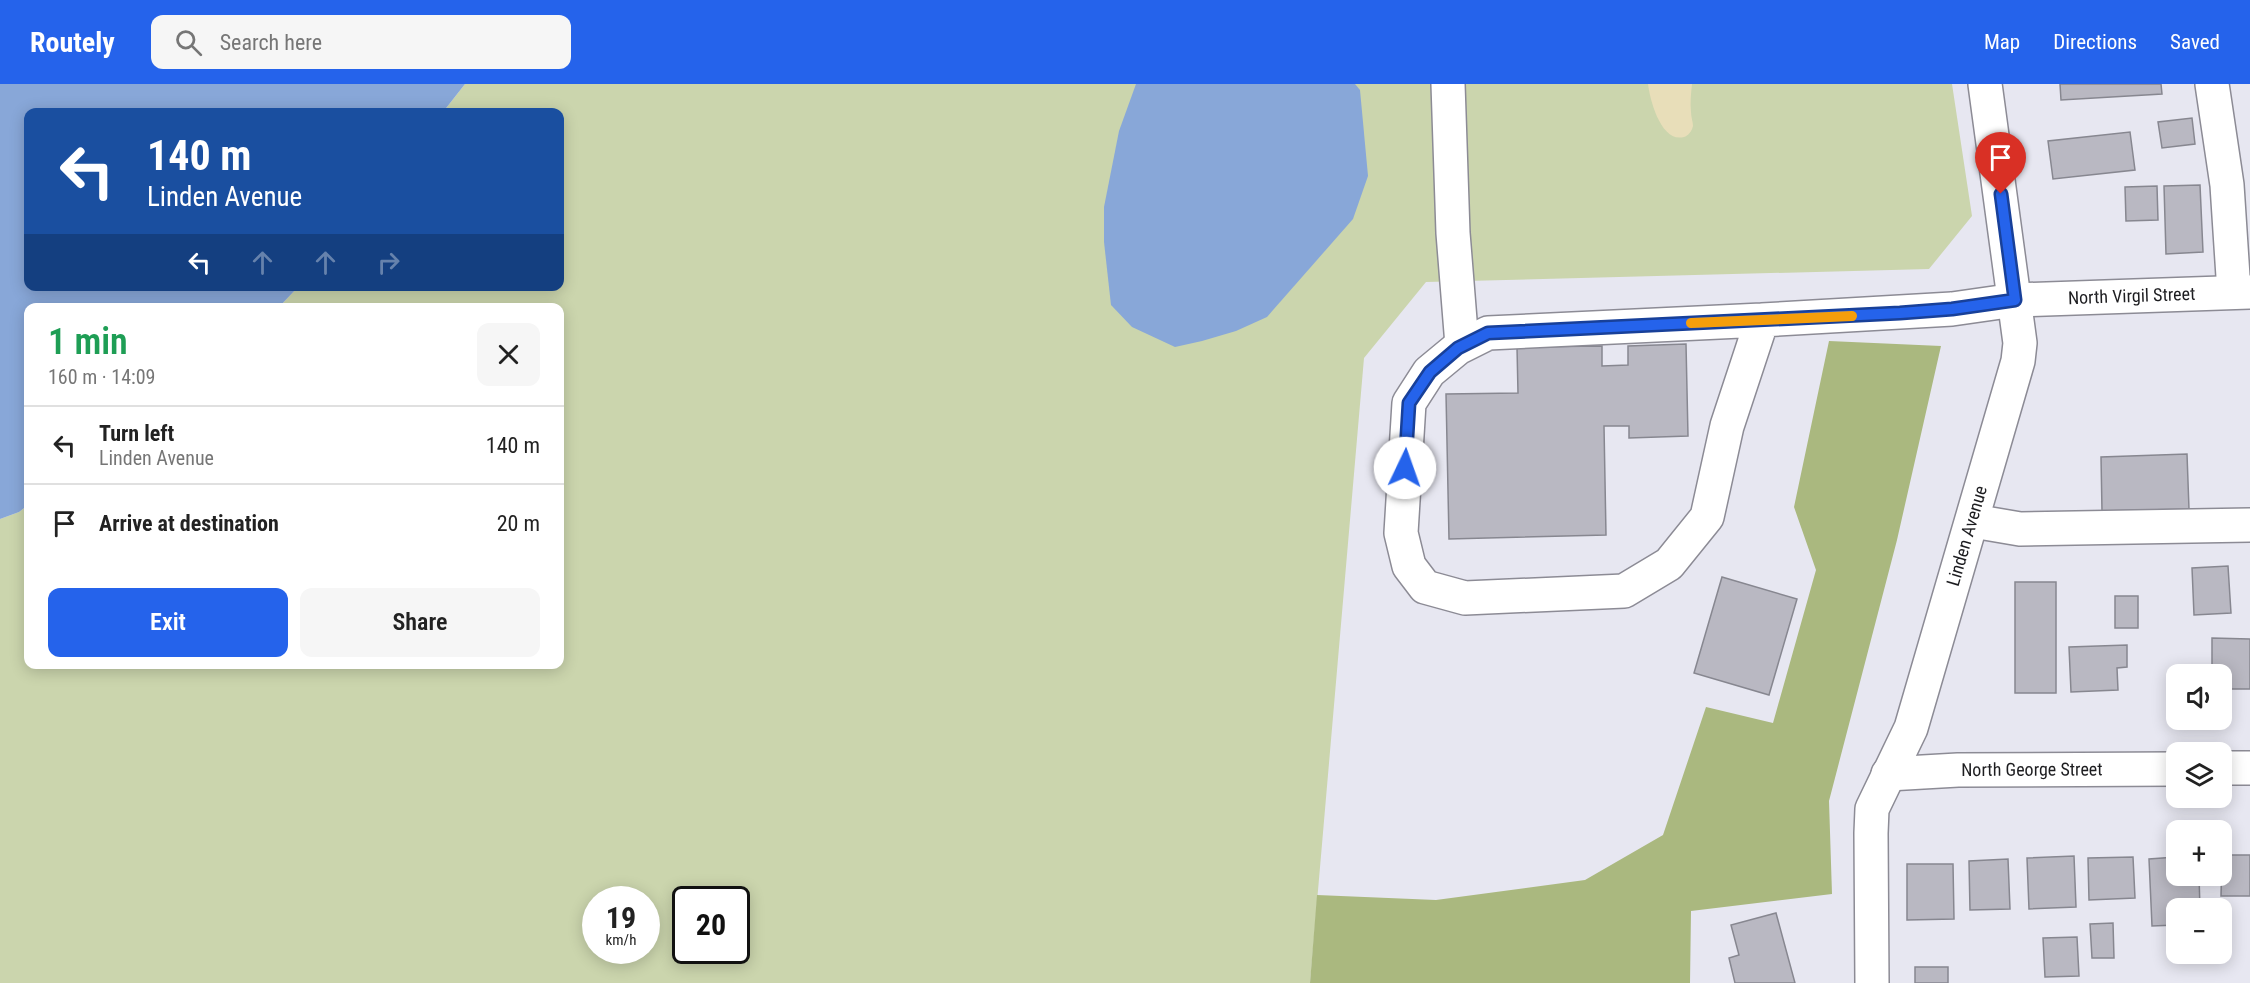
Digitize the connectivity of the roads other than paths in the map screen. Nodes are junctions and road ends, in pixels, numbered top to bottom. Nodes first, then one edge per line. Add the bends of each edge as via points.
1 (1448, 84) edge
2 (1985, 84) edge
3 (2212, 84) edge
4 (2242, 292) edge
5 (2015, 300) junction
6 (1762, 320) junction
7 (1462, 345) junction
8 (1972, 521) junction
9 (2250, 525) edge
10 (2232, 768) edge
11 (2250, 768) edge
12 (2166, 769) edge
13 (1888, 774) junction
14 (1872, 983) edge

1 - 7 street
2 - 5 street, Linden Avenue
3 - 4 street
4 - 5 street, North Virgil Street
5 - 6 street, North Virgil Street via 1952,309
5 - 8 street, Linden Avenue via 2018,361
6 - 7 street, North Virgil Street via 1488,333
6 - 7 street, North Virgil Street via 1727,426 1707,517 1669,564 1624,591 1464,598 1425,587 1408,566 1401,533 1409,403 1430,372
8 - 9 street via 2020,529
8 - 13 street, Linden Avenue via 1911,728
10 - 11 street
12 - 13 street, North George Street
13 - 14 street, Linden Avenue via 1872,809

